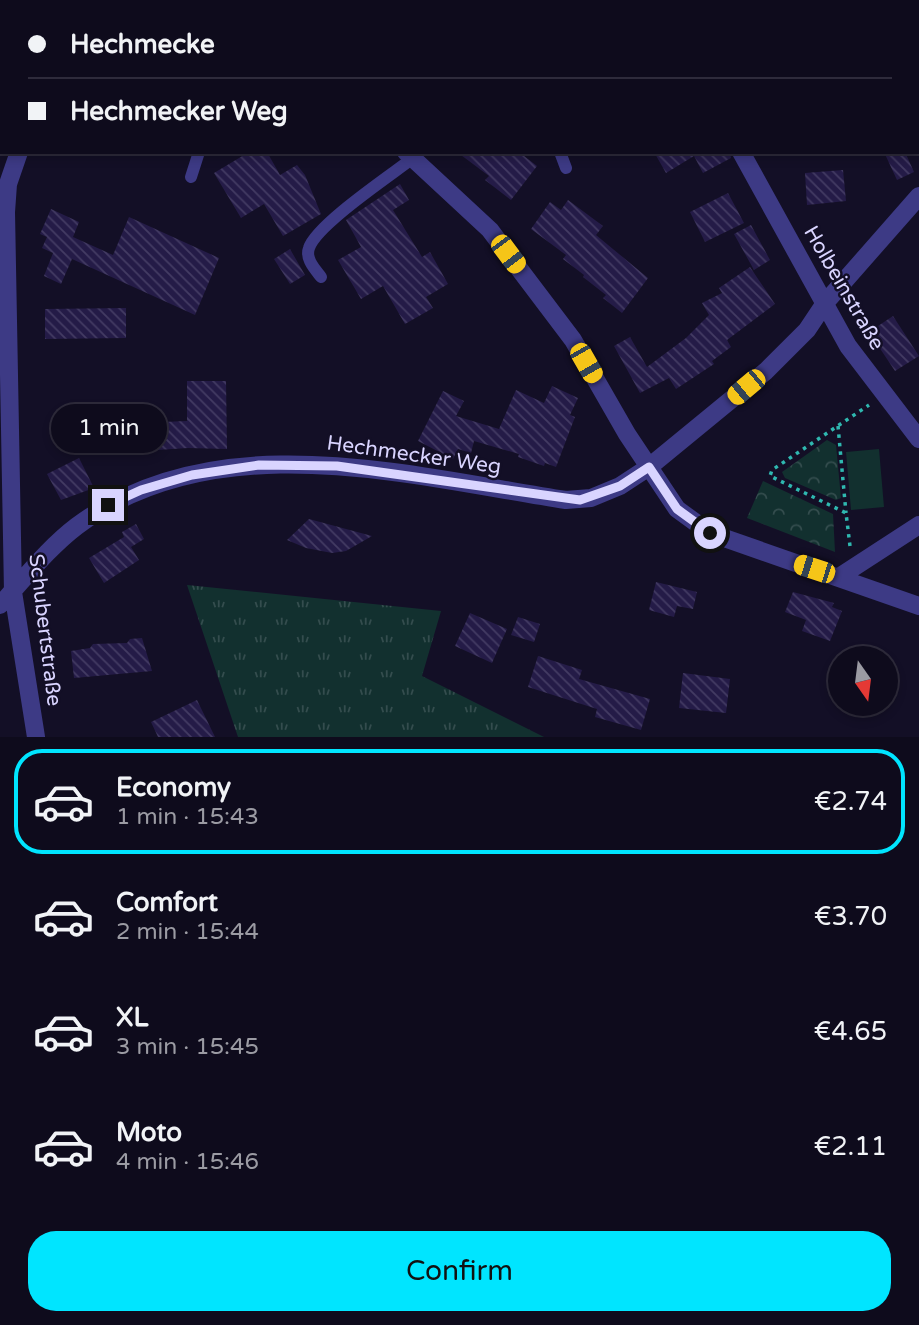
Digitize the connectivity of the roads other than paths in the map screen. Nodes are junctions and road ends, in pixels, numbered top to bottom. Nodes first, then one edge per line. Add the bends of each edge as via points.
1 (18, 154) edge
2 (198, 154) edge
3 (561, 154) edge
4 (742, 154) edge
5 (410, 155) edge
6 (566, 167) dead end
7 (191, 177) dead end
8 (4, 179) edge
9 (919, 196) edge
10 (321, 277) dead end
11 (825, 303) junction
12 (4, 379) edge
13 (919, 439) edge
14 (649, 467) junction
15 (919, 525) edge
16 (846, 572) junction
17 (12, 592) junction
18 (0, 605) edge
19 (919, 606) edge
20 (36, 737) edge

1 - 8 street, Schubertstraße
2 - 7 lane
3 - 6 lane
4 - 11 street, Holbeinstraße
5 - 10 lane via 322,228 308,248 309,261
5 - 14 street via 496,238 573,340
8 - 12 street, Schubertstraße
9 - 11 street, Hechmecker Weg
11 - 13 street, Holbeinstraße via 848,346
11 - 14 street, Hechmecker Weg via 807,330 766,371
12 - 17 street, Schubertstraße
14 - 16 street via 677,509 698,527
14 - 17 street, Hechmecker Weg via 620,486 580,500 337,466 294,463 210,471 141,490 108,505 48,552
15 - 16 street
16 - 19 street
17 - 18 street, Hechmecker Weg
17 - 20 street, Schubertstraße

